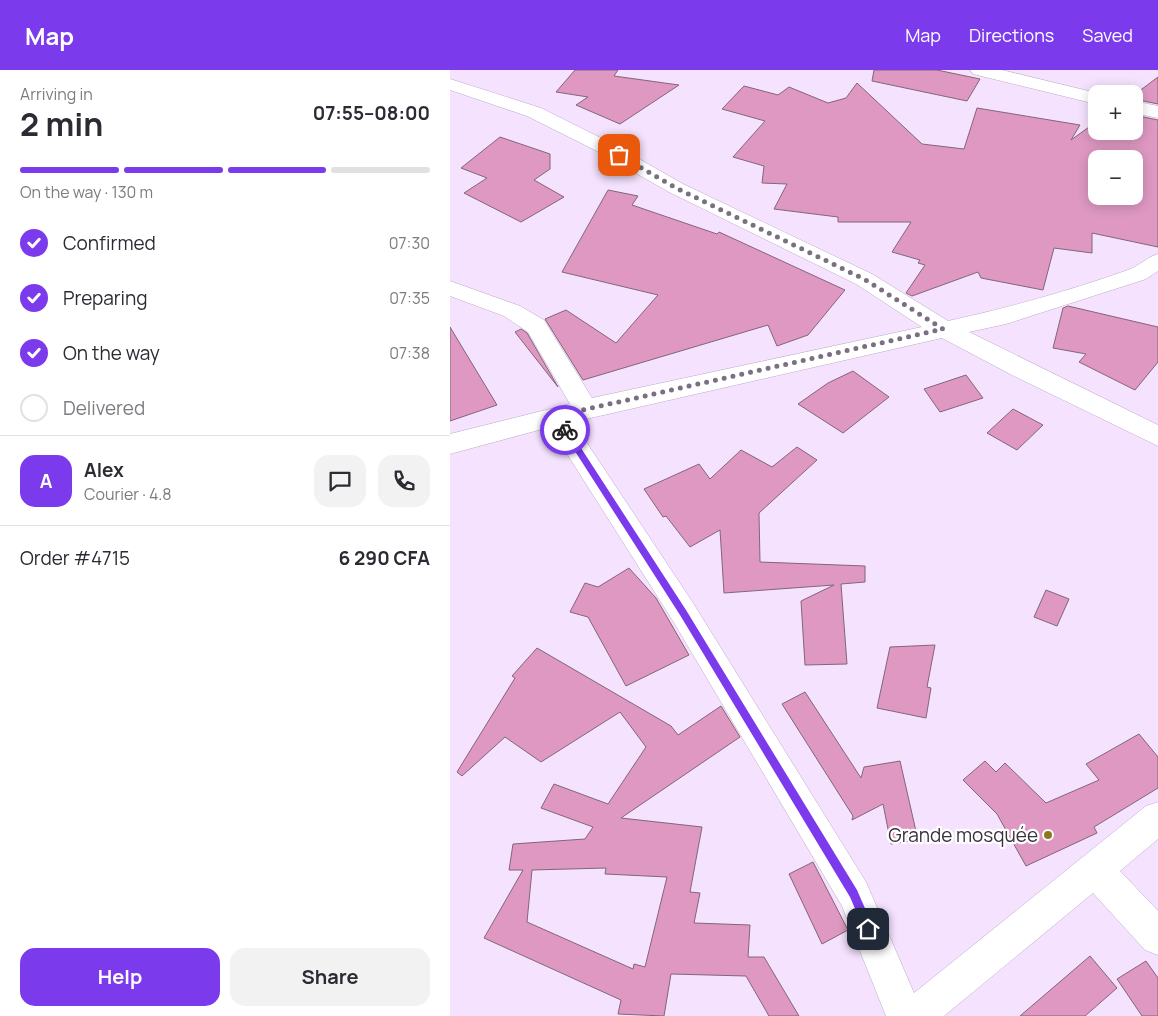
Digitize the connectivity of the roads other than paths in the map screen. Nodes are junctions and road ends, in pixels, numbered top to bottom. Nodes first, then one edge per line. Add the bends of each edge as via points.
1 (979, 70) edge
2 (450, 84) edge
3 (1088, 96) edge
4 (1143, 109) edge
5 (1158, 112) edge
6 (1156, 264) edge
7 (450, 288) edge
8 (943, 329) junction
9 (586, 409) junction
10 (556, 416) junction
11 (1158, 436) edge
12 (450, 444) edge
13 (1158, 818) edge
14 (1095, 870) junction
15 (1158, 936) edge
16 (905, 1016) edge
17 (914, 1016) edge

1 - 3 street
2 - 8 street via 534,112 596,142 676,188 864,279
4 - 5 street
6 - 8 street via 1138,274 998,318
7 - 9 street via 512,310 536,326
8 - 9 street
8 - 11 street
9 - 10 street
10 - 12 street
10 - 16 street via 683,612 854,894
13 - 14 street
14 - 15 street
14 - 17 street

